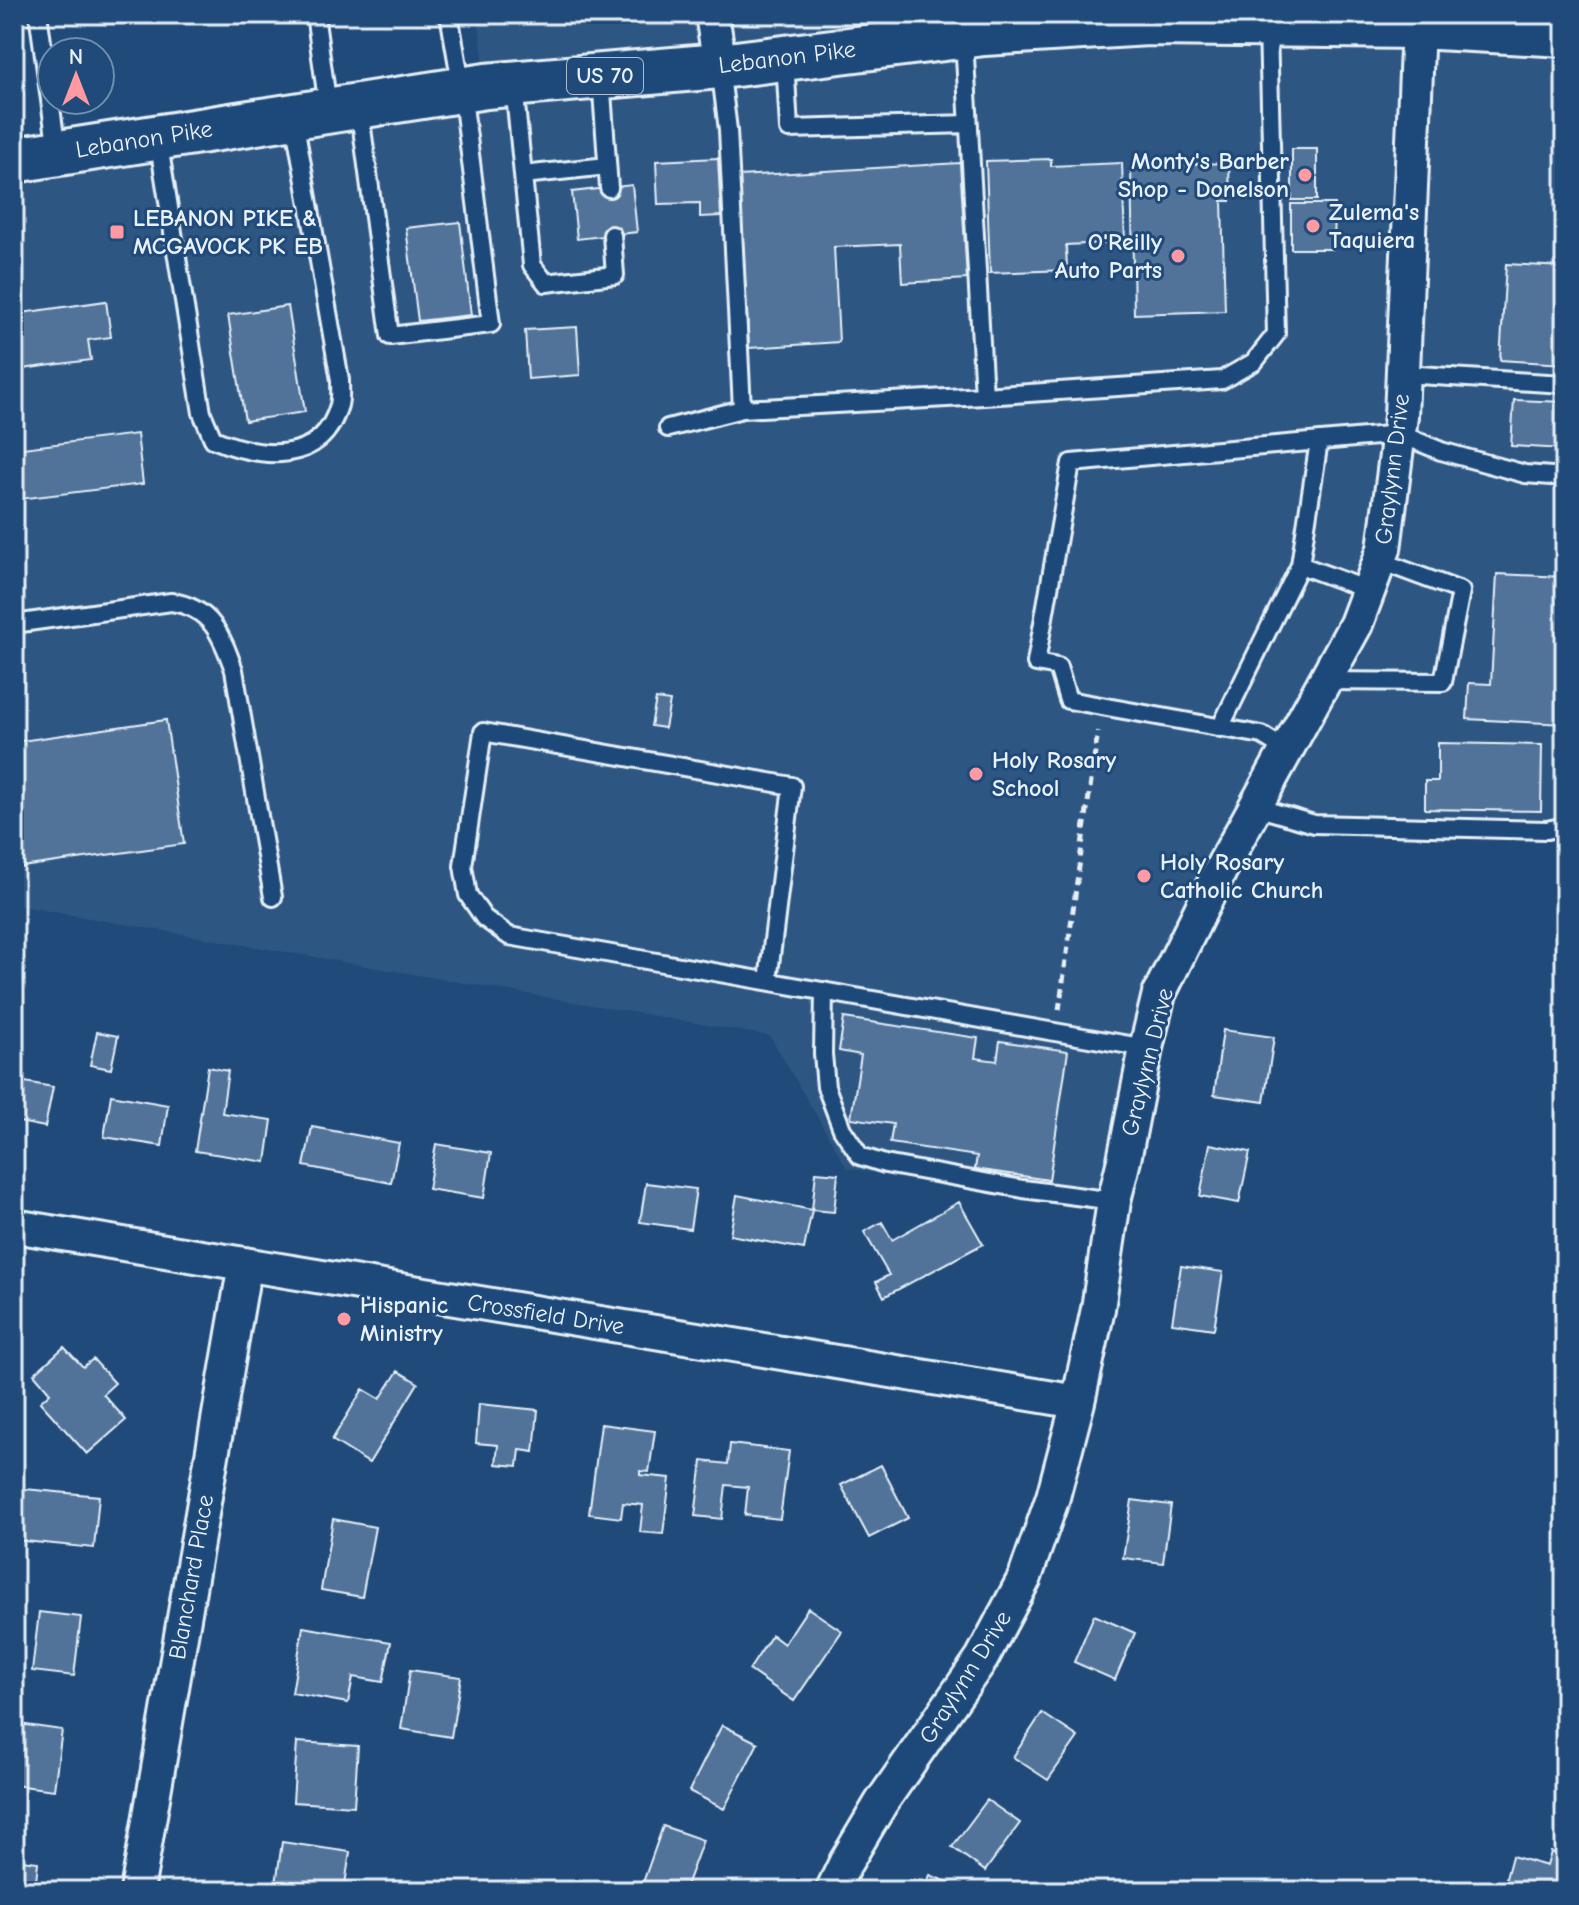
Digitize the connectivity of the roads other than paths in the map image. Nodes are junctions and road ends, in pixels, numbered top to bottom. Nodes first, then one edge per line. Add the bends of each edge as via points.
1 (40, 14) edge
2 (315, 14) edge
3 (449, 14) edge
4 (712, 14) edge
5 (1148, 19) edge
6 (1268, 19) edge
7 (1418, 20) edge
8 (1565, 34) edge
9 (964, 35) junction
10 (785, 57) junction
11 (720, 66) junction
12 (601, 76) junction
13 (514, 83) junction
14 (462, 89) junction
15 (327, 110) junction
16 (969, 124) junction
17 (158, 137) junction
18 (58, 153) junction
19 (14, 160) edge
20 (607, 166) junction
21 (523, 175) junction
22 (609, 188) dead end
23 (612, 235) dead end
24 (1403, 374) junction
25 (1565, 384) edge
26 (984, 396) junction
27 (742, 409) junction
28 (668, 428) dead end
29 (1400, 434) junction
30 (1319, 441) junction
31 (1565, 477) edge
32 (1380, 561) junction
33 (1300, 565) junction
34 (1368, 590) junction
35 (14, 624) edge
36 (1323, 681) junction
37 (1220, 728) junction
38 (1286, 750) junction
39 (1256, 807) junction
40 (1565, 826) edge
41 (273, 897) dead end
42 (768, 981) junction
43 (824, 991) junction
44 (1146, 1048) junction
45 (1114, 1201) junction
46 (14, 1226) edge
47 (245, 1264) junction
48 (1078, 1402) junction
49 (137, 1891) edge
50 (832, 1891) edge

1 - 18 lane
2 - 15 lane
3 - 14 lane
4 - 11 street
5 - 6 main road, Lebanon Pike / US 70
5 - 9 main road, Lebanon Pike / US 70
6 - 7 main road, Lebanon Pike / US 70
6 - 26 lane via 1276,334 1254,362 1222,380
7 - 8 main road, Lebanon Pike / US 70
7 - 24 street, Graylynn Drive
9 - 10 main road, Lebanon Pike / US 70 via 916,34
9 - 16 lane
10 - 11 main road, Lebanon Pike / US 70
10 - 16 lane via 789,129
11 - 12 main road, Lebanon Pike / US 70
11 - 27 lane
12 - 13 main road, Lebanon Pike / US 70
12 - 20 lane
13 - 14 main road, Lebanon Pike / US 70
13 - 21 lane
14 - 15 main road, Lebanon Pike / US 70
14 - 15 lane via 491,324 390,336
15 - 17 main road, Lebanon Pike / US 70
15 - 17 lane via 339,404 314,444 288,454 252,452 213,439 202,413
16 - 26 lane
17 - 18 main road, Lebanon Pike / US 70
18 - 19 main road, Lebanon Pike / US 70
20 - 21 lane
20 - 22 lane
21 - 23 lane via 532,265 546,283 615,275
24 - 25 lane
24 - 29 street, Graylynn Drive
26 - 27 lane
27 - 28 lane
29 - 30 lane
29 - 31 lane via 1525,474
29 - 32 street, Graylynn Drive
30 - 33 lane
30 - 37 lane via 1071,463 1036,663 1058,667 1068,700
32 - 34 street, Graylynn Drive
32 - 36 lane via 1461,591 1443,682
33 - 34 lane
33 - 37 lane
34 - 36 street, Graylynn Drive via 1356,624
35 - 41 lane via 171,602 198,609 226,646 234,670
36 - 38 street, Graylynn Drive
37 - 38 lane via 1262,735
38 - 39 street, Graylynn Drive
39 - 40 lane via 1314,824 1547,830
39 - 44 street, Graylynn Drive via 1159,994
42 - 42 lane via 792,786 483,732 463,866 468,895 484,918 509,936
42 - 43 lane
43 - 44 lane
43 - 45 lane via 826,1087 842,1129 860,1156 1023,1189
44 - 45 street, Graylynn Drive
45 - 48 street, Graylynn Drive
46 - 47 street, Crossfield Drive
47 - 48 street, Crossfield Drive
47 - 49 street, Blanchard Place
48 - 50 street, Graylynn Drive via 1025,1577 982,1658 881,1803

